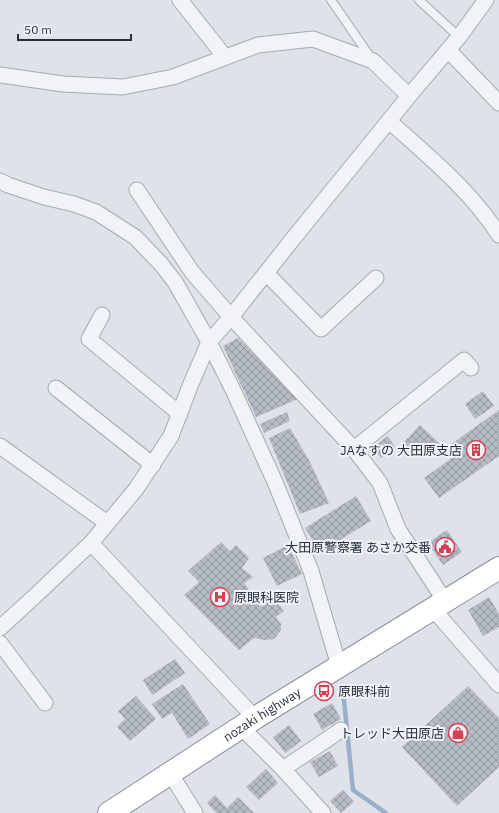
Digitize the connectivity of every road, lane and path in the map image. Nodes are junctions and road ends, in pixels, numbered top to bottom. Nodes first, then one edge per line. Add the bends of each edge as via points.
1 (180, 0) edge
2 (331, 0) edge
3 (419, 0) edge
4 (486, 0) edge
5 (459, 37) junction
6 (448, 50) junction
7 (225, 57) junction
8 (373, 60) junction
9 (0, 75) edge
10 (409, 96) junction
11 (499, 103) edge
12 (389, 121) junction
13 (0, 181) edge
14 (137, 190) dead end
15 (499, 235) edge
16 (266, 272) junction
17 (376, 278) dead end
18 (102, 315) dead end
19 (230, 317) junction
20 (209, 342) junction
21 (471, 368) dead end
22 (56, 388) dead end
23 (180, 414) junction
24 (0, 446) edge
25 (354, 449) junction
26 (153, 465) junction
27 (107, 523) junction
28 (90, 543) junction
29 (499, 568) edge
30 (439, 605) junction
31 (0, 628) edge
32 (0, 643) edge
33 (339, 666) junction
34 (499, 685) edge
35 (45, 703) dead end
36 (248, 723) junction
37 (341, 730) dead end
38 (283, 769) junction
39 (170, 773) junction
40 (109, 813) edge
41 (195, 813) edge
42 (323, 813) edge

1 - 7 street
2 - 8 lane
3 - 5 lane
4 - 5 street
5 - 6 street
6 - 10 street
6 - 11 street
7 - 8 street via 258,45 312,39
7 - 9 street via 173,77 122,87 63,84
8 - 10 street
10 - 12 street
12 - 15 street via 458,183 490,220
12 - 16 street
13 - 20 street via 96,212 135,237 175,282
14 - 19 street via 192,272
16 - 17 street via 321,329
16 - 19 street
18 - 23 street via 89,339
19 - 20 street
19 - 25 street
20 - 23 street
20 - 33 street via 252,431 312,571
21 - 25 street via 464,360
22 - 26 street
23 - 26 street via 171,436
24 - 27 street
25 - 30 street via 380,483 398,529
26 - 27 street
27 - 28 street
28 - 31 street
28 - 36 street
29 - 30 highway, nozaki highway
30 - 33 highway, nozaki highway
30 - 34 street
32 - 35 street
33 - 36 highway, nozaki highway
36 - 38 street
36 - 39 highway, nozaki highway
37 - 38 street
38 - 42 street
39 - 40 highway, nozaki highway
39 - 41 street

